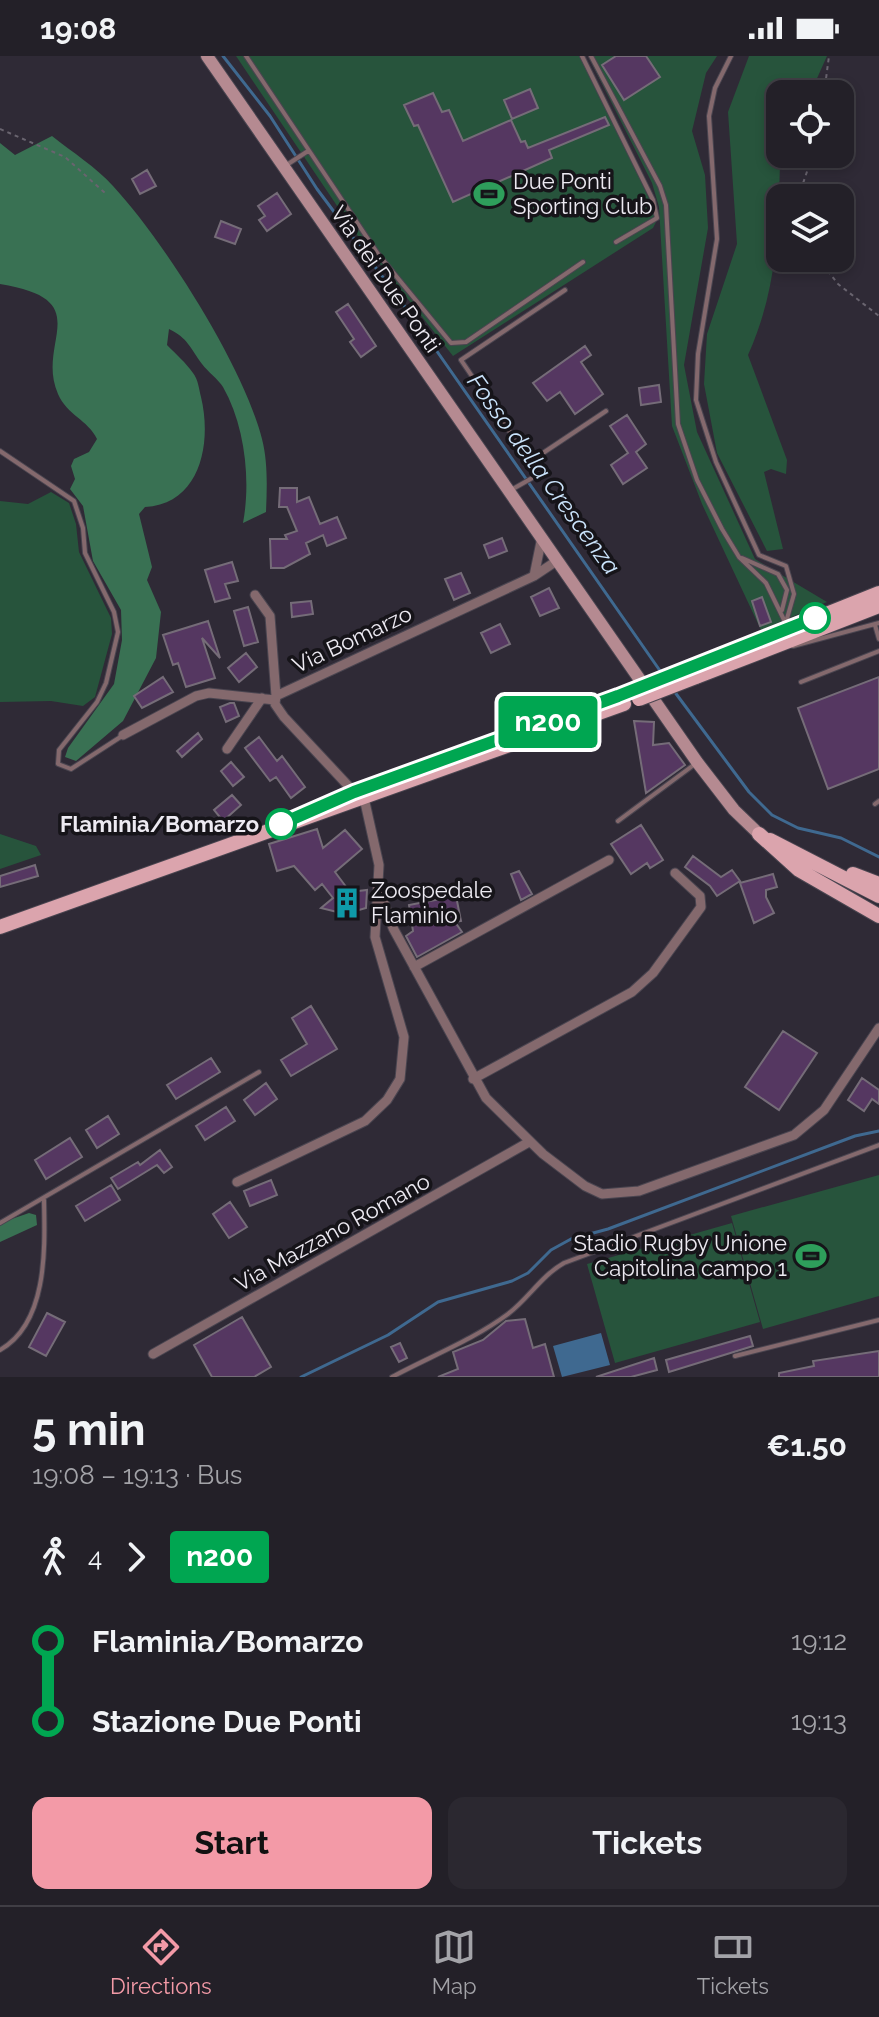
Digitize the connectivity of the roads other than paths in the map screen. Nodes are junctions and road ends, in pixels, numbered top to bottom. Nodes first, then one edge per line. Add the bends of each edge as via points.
1 (207, 56) edge
2 (246, 56) edge
3 (582, 56) edge
4 (591, 56) edge
5 (731, 56) edge
6 (307, 152) junction
7 (287, 165) junction
8 (616, 242) dead end
9 (583, 262) dead end
10 (565, 290) dead end
11 (606, 411) dead end
12 (0, 451) edge
13 (531, 461) junction
14 (516, 488) junction
15 (542, 537) junction
16 (739, 557) junction
17 (558, 560) junction
18 (534, 576) junction
19 (879, 593) edge
20 (255, 595) dead end
21 (879, 606) edge
22 (781, 613) junction
23 (877, 624) edge
24 (787, 625) junction
25 (879, 639) edge
26 (879, 651) edge
27 (756, 655) junction
28 (694, 673) junction
29 (801, 682) dead end
30 (262, 698) junction
31 (275, 698) junction
32 (123, 735) joint
33 (227, 749) dead end
34 (697, 762) junction
35 (359, 795) junction
36 (618, 821) dead end
37 (759, 834) junction
38 (800, 854) junction
39 (609, 860) dead end
40 (675, 873) dead end
41 (879, 884) edge
42 (379, 889) junction
43 (879, 896) edge
44 (879, 916) edge
45 (0, 927) edge
46 (414, 967) junction
47 (879, 1028) edge
48 (259, 1072) dead end
49 (473, 1079) junction
50 (529, 1142) junction
51 (879, 1145) edge
52 (237, 1182) dead end
53 (44, 1200) junction
54 (0, 1223) edge
55 (879, 1320) edge
56 (0, 1350) edge
57 (153, 1354) dead end
58 (735, 1356) dead end
59 (392, 1377) edge

1 - 7 street, Via dei Due Ponti
2 - 6 lane
3 - 8 lane via 657,218
4 - 16 lane via 666,205 678,424 697,480
5 - 24 lane via 715,88 709,116 717,239 696,400 716,462 759,555 786,566 794,594
6 - 7 lane
6 - 9 lane via 378,254 455,345
7 - 14 street, Via dei Due Ponti
10 - 13 lane via 461,360
11 - 13 lane
12 - 32 lane via 74,501 88,561 118,622 106,683 59,750 58,764 71,769
13 - 14 lane via 534,477
14 - 15 street, Via dei Due Ponti
15 - 17 street, Via dei Due Ponti
15 - 18 street
16 - 22 lane via 766,583
16 - 22 lane via 778,574 787,590
17 - 18 street, Via Bomarzo
17 - 34 street, Via dei Due Ponti
18 - 31 street, Via Bomarzo
19 - 24 main road
20 - 31 street via 270,616
21 - 27 main road
22 - 24 lane
23 - 25 lane
23 - 27 lane
24 - 28 main road
26 - 29 lane
27 - 28 main road
28 - 35 main road, bridge
30 - 31 street
30 - 32 street via 196,696
30 - 33 street
31 - 35 street via 284,717
34 - 36 lane
34 - 37 street, Via dei Due Ponti
35 - 42 street via 377,840
35 - 45 main road
37 - 38 main road
37 - 44 main road via 799,870
38 - 41 main road
38 - 43 main road
39 - 46 street
40 - 49 street via 700,896 701,907 643,983
42 - 46 street
42 - 52 street via 374,931 404,1044 398,1084 365,1121
46 - 49 street
47 - 50 street via 837,1094 804,1128 643,1190 617,1195 595,1191
48 - 53 lane
49 - 50 street
50 - 57 street, Via Mazzano Romano
51 - 59 lane via 564,1263 498,1320
53 - 54 lane
53 - 56 lane via 35,1303 19,1336
55 - 58 lane

